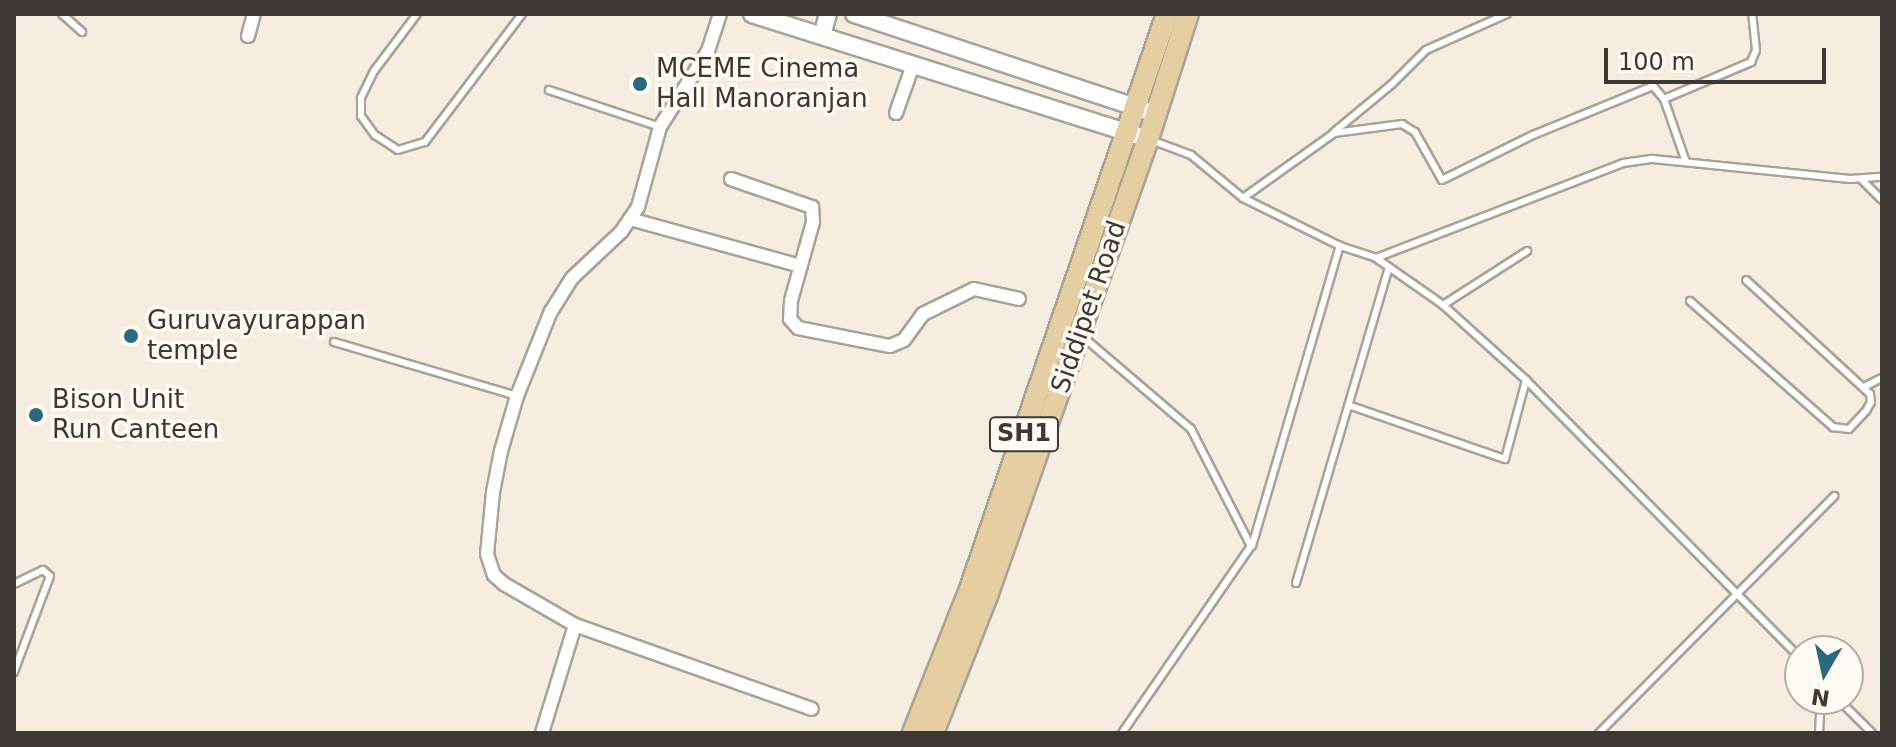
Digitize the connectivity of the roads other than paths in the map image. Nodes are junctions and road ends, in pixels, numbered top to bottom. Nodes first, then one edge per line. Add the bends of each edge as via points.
1 (62, 14) edge
2 (254, 14) edge
3 (417, 14) edge
4 (522, 14) edge
5 (720, 14) edge
6 (752, 14) edge
7 (828, 14) edge
8 (854, 14) edge
9 (1167, 14) edge
10 (1188, 14) edge
11 (1507, 14) edge
12 (1752, 14) edge
13 (82, 32) dead end
14 (248, 36) dead end
15 (822, 36) junction
16 (945, 44) junction
17 (913, 65) junction
18 (935, 71) junction
19 (549, 90) dead end
20 (1664, 99) junction
21 (1136, 107) junction
22 (896, 113) dead end
23 (1156, 114) junction
24 (660, 127) junction
25 (1128, 132) junction
26 (1334, 133) junction
27 (1148, 139) junction
28 (1686, 162) junction
29 (1882, 177) edge
30 (731, 179) dead end
31 (1862, 180) junction
32 (1243, 198) junction
33 (1882, 200) edge
34 (630, 219) junction
35 (1340, 246) junction
36 (1527, 251) dead end
37 (1376, 258) junction
38 (801, 266) junction
39 (1388, 270) junction
40 (1746, 280) dead end
41 (1019, 299) dead end
42 (1690, 301) dead end
43 (1443, 305) junction
44 (1079, 334) junction
45 (334, 342) dead end
46 (1882, 378) edge
47 (1526, 380) junction
48 (1864, 387) junction
49 (517, 396) junction
50 (1351, 406) junction
51 (1834, 496) dead end
52 (1251, 546) junction
53 (1296, 583) dead end
54 (14, 584) edge
55 (1737, 590) junction
56 (575, 625) junction
57 (1784, 641) edge
58 (14, 672) edge
59 (812, 709) dead end
60 (1854, 715) edge
61 (542, 733) edge
62 (913, 733) edge
63 (933, 733) edge
64 (1122, 733) edge
65 (1599, 733) edge
66 (1872, 733) edge

1 - 13 lane
2 - 14 street
3 - 4 lane via 374,71 361,98 361,116 398,150 425,142
5 - 24 street via 708,51
6 - 15 street
7 - 15 street
8 - 16 street
9 - 21 main road, Siddipet Road / SH1
10 - 23 main road, Siddipet Road / SH1
11 - 26 lane via 1426,50
12 - 20 lane via 1756,50 1751,62
15 - 17 street
16 - 18 street
16 - 21 street
17 - 18 street
17 - 22 street
18 - 25 street
19 - 24 lane
20 - 26 lane via 1653,86 1533,135 1442,180 1415,132 1402,124
20 - 28 lane
21 - 23 street
21 - 25 main road, Siddipet Road / SH1
23 - 27 main road, Siddipet Road / SH1
24 - 34 street
25 - 27 street
25 - 62 main road, Siddipet Road / SH1 via 970,589
26 - 32 lane
27 - 32 lane via 1191,155
27 - 44 main road, Siddipet Road / SH1
28 - 31 lane
28 - 37 lane via 1623,163
29 - 31 lane
30 - 38 street via 812,207
31 - 33 lane
32 - 35 lane
34 - 38 street
34 - 49 street via 561,293
35 - 37 lane
35 - 52 lane
36 - 43 lane
37 - 39 lane
38 - 41 street via 791,301 792,325 890,346 904,340 923,314 974,289
39 - 43 lane
39 - 50 lane
40 - 48 lane
42 - 48 lane via 1833,427 1849,429 1866,411 1871,402
43 - 47 lane
44 - 52 lane via 1191,429
44 - 63 main road, Siddipet Road / SH1
45 - 49 lane
46 - 48 lane
47 - 50 lane via 1505,459
47 - 55 lane
49 - 56 street via 493,492 489,564 504,584
50 - 53 lane
51 - 55 lane
52 - 64 lane
54 - 58 lane via 43,570 50,576
55 - 57 lane
55 - 65 lane
56 - 59 street
56 - 61 street
60 - 66 lane

